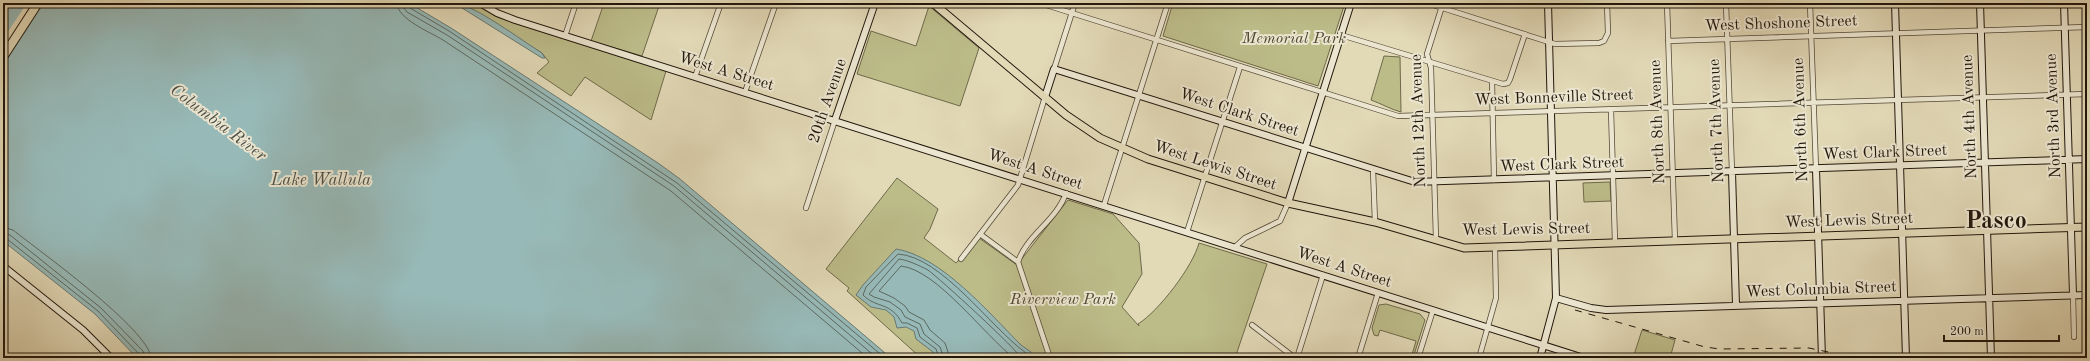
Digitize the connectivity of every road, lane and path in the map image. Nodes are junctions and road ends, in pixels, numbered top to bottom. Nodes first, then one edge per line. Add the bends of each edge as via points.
1 (32, 3) edge
2 (38, 3) edge
3 (480, 3) edge
4 (576, 3) edge
5 (721, 3) edge
6 (776, 3) edge
7 (875, 3) edge
8 (933, 3) edge
9 (1040, 3) edge
10 (1075, 3) edge
11 (1168, 3) edge
12 (1351, 3) edge
13 (1427, 3) edge
14 (1548, 3) edge
15 (1607, 3) edge
16 (1667, 3) edge
17 (1726, 3) edge
18 (1810, 3) edge
19 (1895, 3) edge
20 (1980, 3) edge
21 (2064, 3) edge
22 (1442, 5) edge
23 (1072, 13) junction
24 (2087, 27) edge
25 (2064, 28) junction
26 (1980, 30) junction
27 (1896, 33) junction
28 (1525, 34) junction
29 (1341, 35) junction
30 (565, 36) junction
31 (1812, 36) junction
32 (1727, 39) junction
33 (1156, 40) junction
34 (1668, 41) junction
35 (1549, 42) junction
36 (3, 47) edge
37 (3, 56) edge
38 (1428, 61) junction
39 (1240, 67) junction
40 (1054, 68) junction
41 (696, 77) junction
42 (1492, 80) junction
43 (745, 92) junction
44 (1322, 93) junction
45 (2087, 94) edge
46 (1139, 95) junction
47 (2066, 95) junction
48 (1046, 97) junction
49 (1983, 97) junction
50 (1898, 100) junction
51 (1814, 103) junction
52 (1730, 106) junction
53 (1670, 108) junction
54 (1611, 110) junction
55 (1551, 112) junction
56 (1492, 113) junction
57 (1432, 115) junction
58 (835, 120) junction
59 (1222, 122) junction
60 (1305, 148) junction
61 (1121, 149) junction
62 (2069, 160) junction
63 (2087, 160) edge
64 (1985, 163) junction
65 (1900, 166) junction
66 (1816, 169) junction
67 (1373, 170) junction
68 (1732, 172) junction
69 (1673, 174) junction
70 (1613, 176) junction
71 (1205, 177) junction
72 (1553, 178) junction
73 (1020, 179) junction
74 (1494, 180) junction
75 (1434, 182) junction
76 (1066, 193) junction
77 (1288, 203) junction
78 (1104, 206) junction
79 (806, 208) dead end
80 (1375, 222) junction
81 (2087, 227) edge
82 (2071, 228) junction
83 (1987, 230) junction
84 (1187, 232) junction
85 (1902, 233) junction
86 (980, 234) junction
87 (1818, 236) junction
88 (1734, 239) junction
89 (1436, 240) junction
90 (1675, 241) junction
91 (1616, 242) junction
92 (1555, 244) junction
93 (1235, 247) junction
94 (1495, 247) junction
95 (961, 259) dead end
96 (1018, 262) junction
97 (3, 266) edge
98 (1323, 275) junction
99 (1378, 293) junction
100 (2073, 295) junction
101 (2087, 295) edge
102 (1556, 298) junction
103 (1989, 298) junction
104 (1904, 300) junction
105 (1820, 302) junction
106 (1736, 305) junction
107 (1433, 310) junction
108 (1252, 325) dead end
109 (1489, 328) junction
110 (2074, 337) dead end
111 (1544, 345) junction
112 (111, 358) edge
113 (1050, 358) edge
114 (1296, 358) edge
115 (1358, 358) edge
116 (1418, 358) edge
117 (1479, 358) edge
118 (1540, 358) edge
119 (1584, 358) edge
120 (1822, 358) edge
121 (1906, 358) edge
122 (1992, 358) edge

1 - 36 highway
2 - 37 highway
3 - 30 street, West A Street via 503,16
4 - 30 street
5 - 41 street
6 - 43 street
7 - 58 street, 20th Avenue
8 - 48 main road, West Lewis Street
9 - 23 street, West Bonneville Street
10 - 23 street
11 - 33 street
12 - 29 street
13 - 22 street
14 - 35 street
15 - 35 street via 1608,33 1605,40 1598,43
16 - 34 street, North 8th Avenue
17 - 32 street, North 7th Avenue
18 - 31 street, North 6th Avenue
19 - 27 street
20 - 26 street, North 4th Avenue
21 - 25 street, North 3rd Avenue
22 - 28 street
22 - 38 street, North 12th Avenue via 1428,52
23 - 33 street, West Bonneville Street
23 - 40 street
24 - 25 street, West Shoshone Street
25 - 26 street, West Shoshone Street
25 - 47 street, North 3rd Avenue
26 - 27 street, West Shoshone Street
26 - 49 street, North 4th Avenue
27 - 31 street, West Shoshone Street
27 - 50 street
28 - 35 street
28 - 42 street via 1508,83
29 - 38 street
29 - 44 street
30 - 41 street, West A Street
31 - 32 street, West Shoshone Street
31 - 51 street, North 6th Avenue
32 - 34 street, West Shoshone Street
32 - 52 street, North 7th Avenue
33 - 39 street, West Bonneville Street
33 - 46 street
34 - 53 street, North 8th Avenue
35 - 55 street
38 - 42 street
38 - 57 street, North 12th Avenue via 1431,68
39 - 44 street, West Bonneville Street
39 - 59 street
40 - 46 street, West Clark Street
40 - 48 street
41 - 43 street, West A Street
42 - 56 street
43 - 58 street, West A Street
44 - 57 street, West Bonneville Street via 1393,115
44 - 60 street
45 - 47 street, West Bonneville Street
46 - 59 street, West Clark Street
46 - 61 street
47 - 49 street, West Bonneville Street
47 - 62 street, North 3rd Avenue
48 - 61 main road, West Lewis Street via 1083,127
48 - 73 street
49 - 50 street, West Bonneville Street
49 - 64 street, North 4th Avenue
50 - 51 street, West Bonneville Street
50 - 65 street
51 - 52 street, West Bonneville Street
51 - 66 street, North 6th Avenue
52 - 53 street, West Bonneville Street
52 - 68 street, North 7th Avenue
53 - 54 street, West Bonneville Street
53 - 69 street, North 8th Avenue
54 - 55 street, West Bonneville Street
54 - 70 street
55 - 56 street, West Bonneville Street
55 - 72 street
56 - 57 street, West Bonneville Street
56 - 74 street
57 - 75 street, North 12th Avenue
58 - 73 street, West A Street
58 - 79 street, 20th Avenue
59 - 60 street, West Clark Street
59 - 71 street
60 - 67 street, West Clark Street
60 - 77 street
61 - 71 main road, West Lewis Street
61 - 78 street
62 - 63 street, West Clark Street
62 - 64 street, West Clark Street
62 - 82 street, North 3rd Avenue
64 - 65 street, West Clark Street
64 - 83 street, North 4th Avenue
65 - 66 street, West Clark Street
65 - 85 street
66 - 68 street, West Clark Street
66 - 87 street, North 6th Avenue
67 - 75 street, West Clark Street via 1412,182
67 - 80 street
68 - 69 street, West Clark Street
68 - 88 street, North 7th Avenue
69 - 70 street, West Clark Street
69 - 90 street, North 8th Avenue
70 - 72 street, West Clark Street
70 - 91 street
71 - 77 main road, West Lewis Street
71 - 84 street
72 - 74 street, West Clark Street
72 - 92 street
73 - 76 street, West A Street
73 - 86 street
74 - 75 street, West Clark Street
75 - 89 street, North 12th Avenue
76 - 78 street, West A Street
76 - 96 street via 1062,203
77 - 80 main road, West Lewis Street
77 - 93 street via 1280,221 1245,238
78 - 84 street, West A Street
80 - 89 main road, West Lewis Street
81 - 82 main road, West Lewis Street
82 - 83 main road, West Lewis Street
82 - 100 street, North 3rd Avenue
83 - 85 main road, West Lewis Street
83 - 103 street, North 4th Avenue
84 - 93 street, West A Street
85 - 87 main road, West Lewis Street
85 - 104 street
86 - 95 street
86 - 96 street
87 - 88 main road, West Lewis Street
87 - 105 street, North 6th Avenue
88 - 90 main road, West Lewis Street
88 - 106 street, North 7th Avenue
89 - 94 main road, West Lewis Street via 1464,248
90 - 91 main road, West Lewis Street
91 - 92 main road, West Lewis Street
92 - 94 main road, West Lewis Street
92 - 102 street
93 - 98 street, West A Street
94 - 109 street via 1496,298
96 - 113 street
97 - 112 street via 83,330
98 - 99 street, West A Street
98 - 114 street
99 - 107 street, West A Street
99 - 115 street
100 - 101 street, West Columbia Street
100 - 103 street, West Columbia Street
100 - 110 street
102 - 106 street, West Columbia Street via 1602,310
102 - 111 street
103 - 104 street, West Columbia Street
103 - 122 street, North 4th Avenue
104 - 105 street, West Columbia Street
104 - 121 street
105 - 106 street, West Columbia Street
105 - 120 street, North 6th Avenue
107 - 109 street, West A Street
107 - 116 street
108 - 114 street
109 - 111 street, West A Street
109 - 117 street
111 - 118 street
111 - 119 street, West A Street

